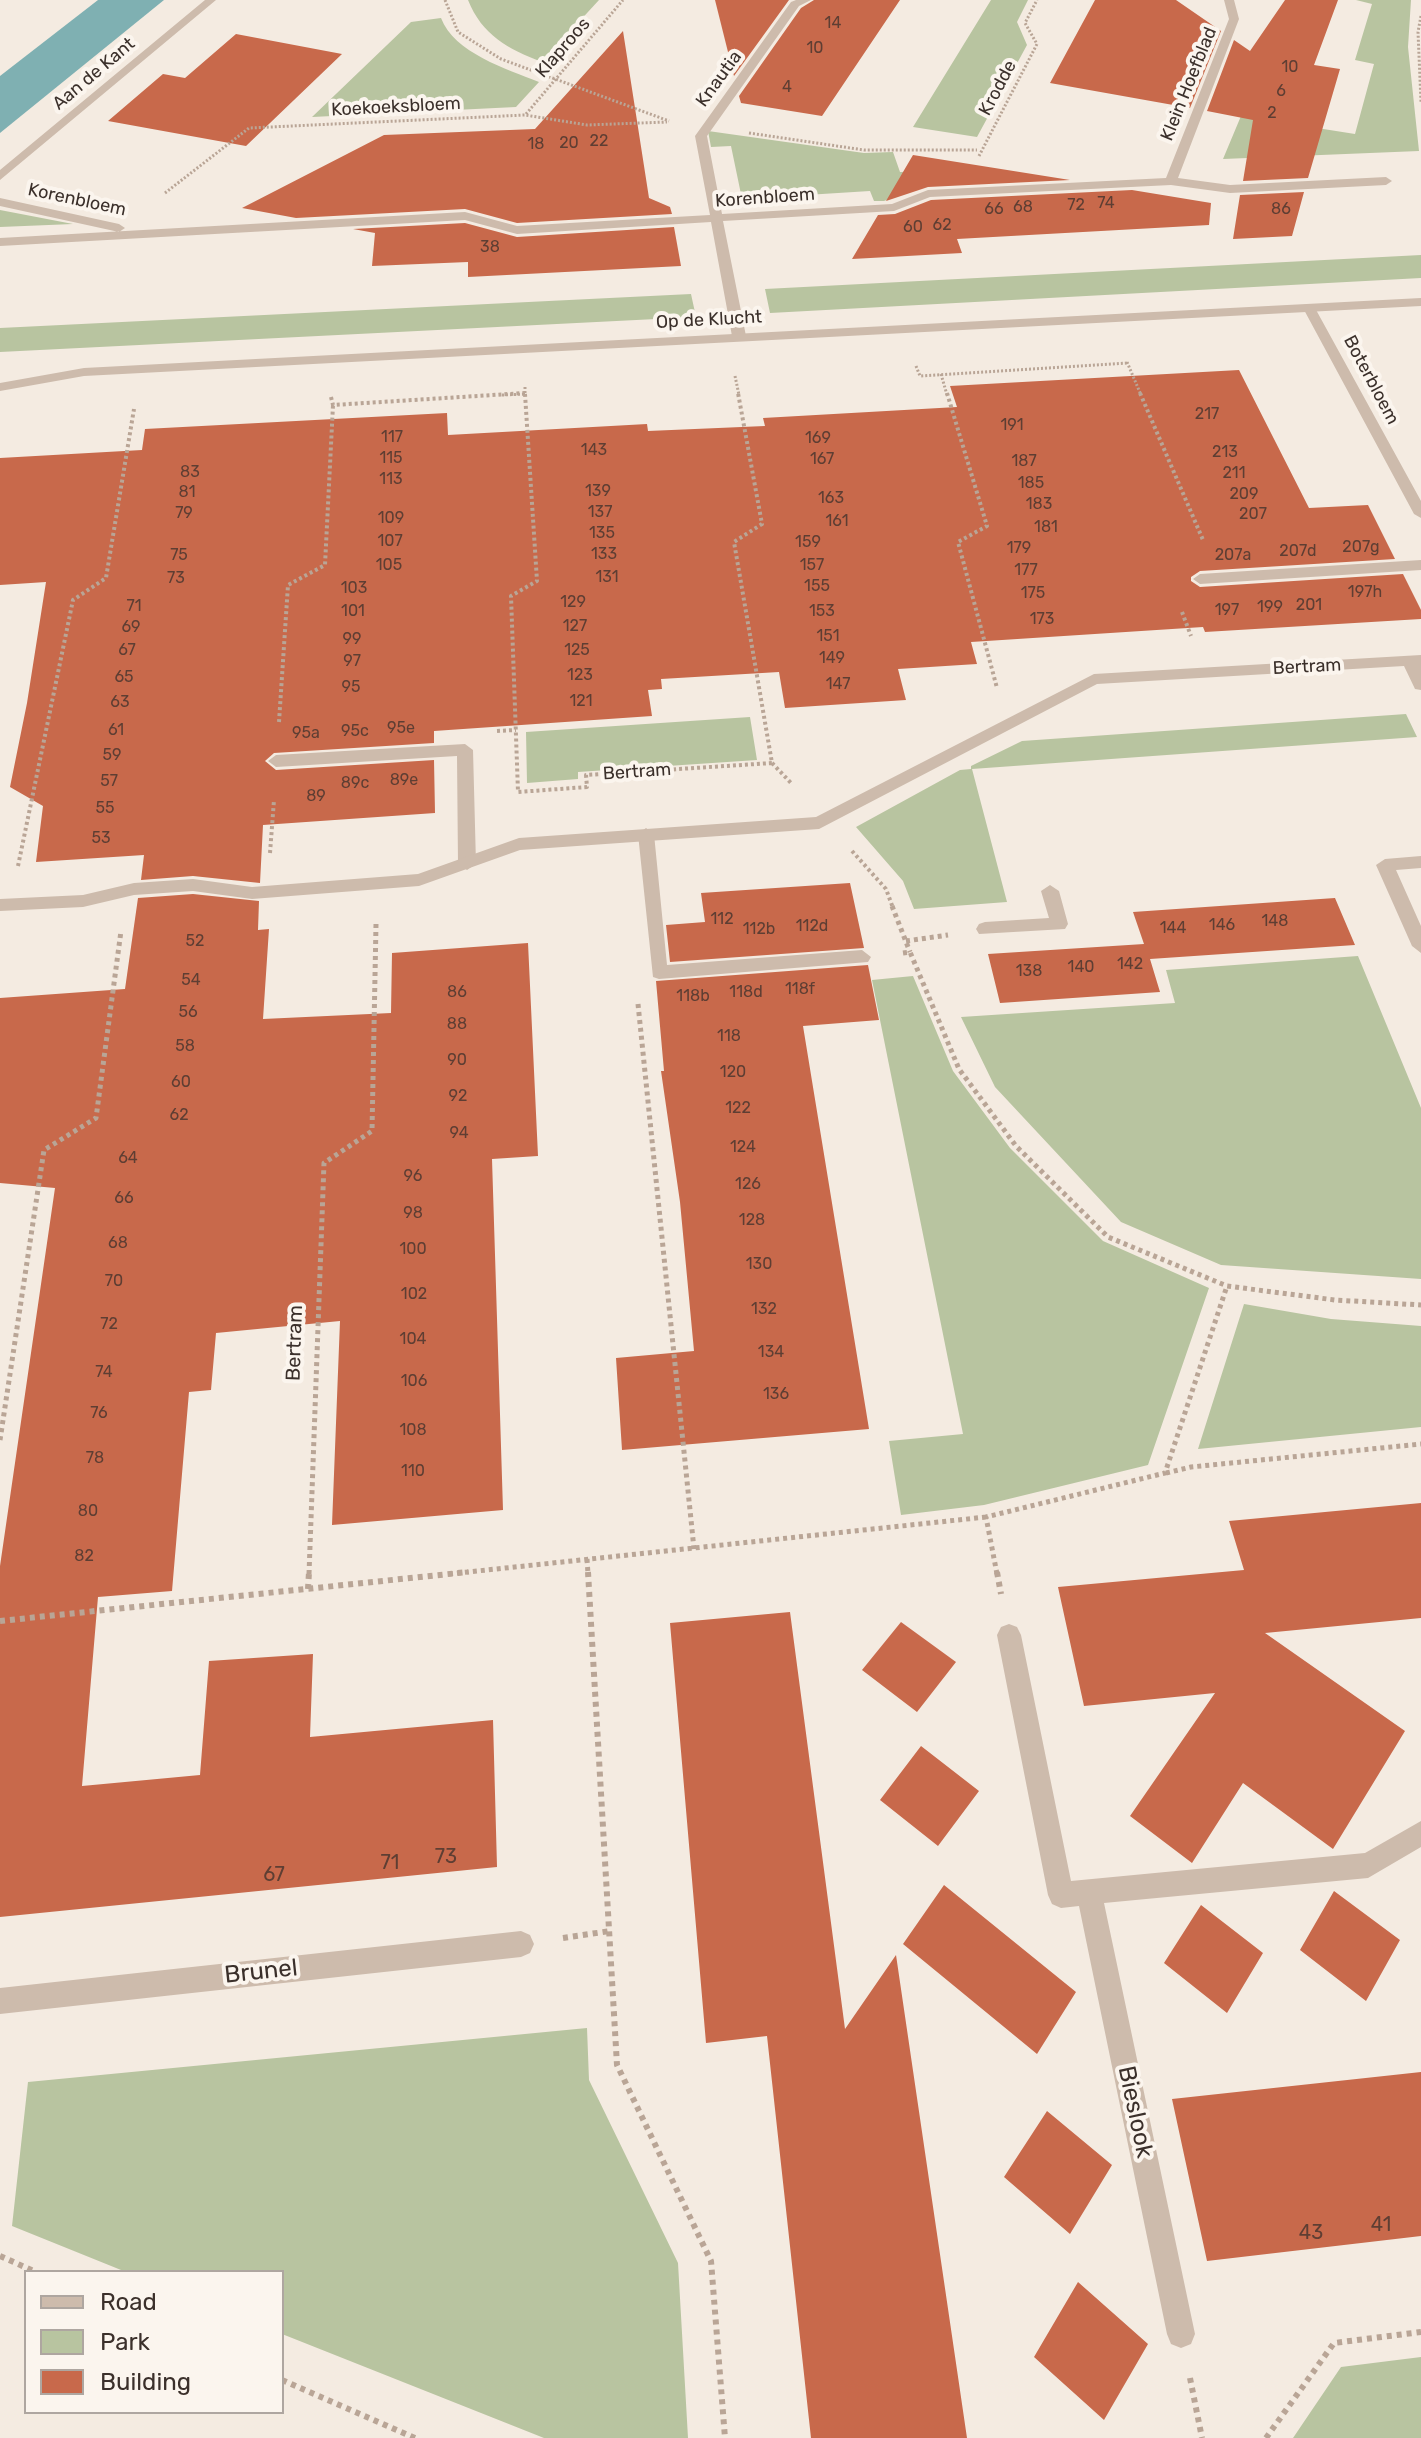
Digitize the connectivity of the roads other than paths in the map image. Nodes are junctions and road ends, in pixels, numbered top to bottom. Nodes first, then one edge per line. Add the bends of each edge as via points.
1 (211, 0) edge
2 (806, 0) edge
3 (1229, 0) edge
4 (0, 176) edge
5 (1171, 181) junction
6 (1386, 181) dead end
7 (0, 202) edge
8 (717, 219) junction
9 (146, 234) junction
10 (0, 242) edge
11 (1421, 302) edge
12 (1309, 308) junction
13 (739, 336) junction
14 (0, 387) edge
15 (1421, 514) edge
16 (1421, 565) edge
17 (1200, 579) road end
18 (1415, 661) edge
19 (1421, 685) edge
20 (276, 761) road end
21 (646, 834) junction
22 (1421, 862) edge
23 (467, 864) junction
24 (1050, 891) dead end
25 (5, 905) edge
26 (985, 929) dead end
27 (1421, 946) edge
28 (862, 957) road end
29 (1009, 1635) road end
30 (1421, 1833) edge
31 (1089, 1891) junction
32 (521, 1944) dead end
33 (0, 2001) edge
34 (1181, 2334) road end

1 - 4 street, Aan de Kant
2 - 8 street, Knautia via 795,4 701,136
3 - 5 street, Klein Hoefblad via 1234,19
5 - 6 street, Korenbloem via 1230,189
5 - 8 street, Korenbloem via 928,194 894,207
7 - 9 street, Korenbloem
8 - 9 street, Korenbloem via 517,230 465,216
8 - 13 street, Knautia
9 - 10 street, Korenbloem
11 - 12 street, Op de Klucht
12 - 13 street, Op de Klucht
12 - 15 street, Boterbloem
13 - 14 street, Op de Klucht via 84,372
16 - 17 street
18 - 19 street
18 - 21 street, Bertram via 1094,679 824,820
20 - 23 street via 465,750
21 - 23 street, Bertram via 519,844
21 - 28 street via 659,972
22 - 27 street via 1385,865
23 - 25 street, Bertram via 419,880 252,893 193,885 83,901
24 - 26 street via 1059,924
29 - 31 street via 1061,1895
30 - 31 street via 1368,1865
31 - 34 street, Bieslook
32 - 33 street, Brunel

